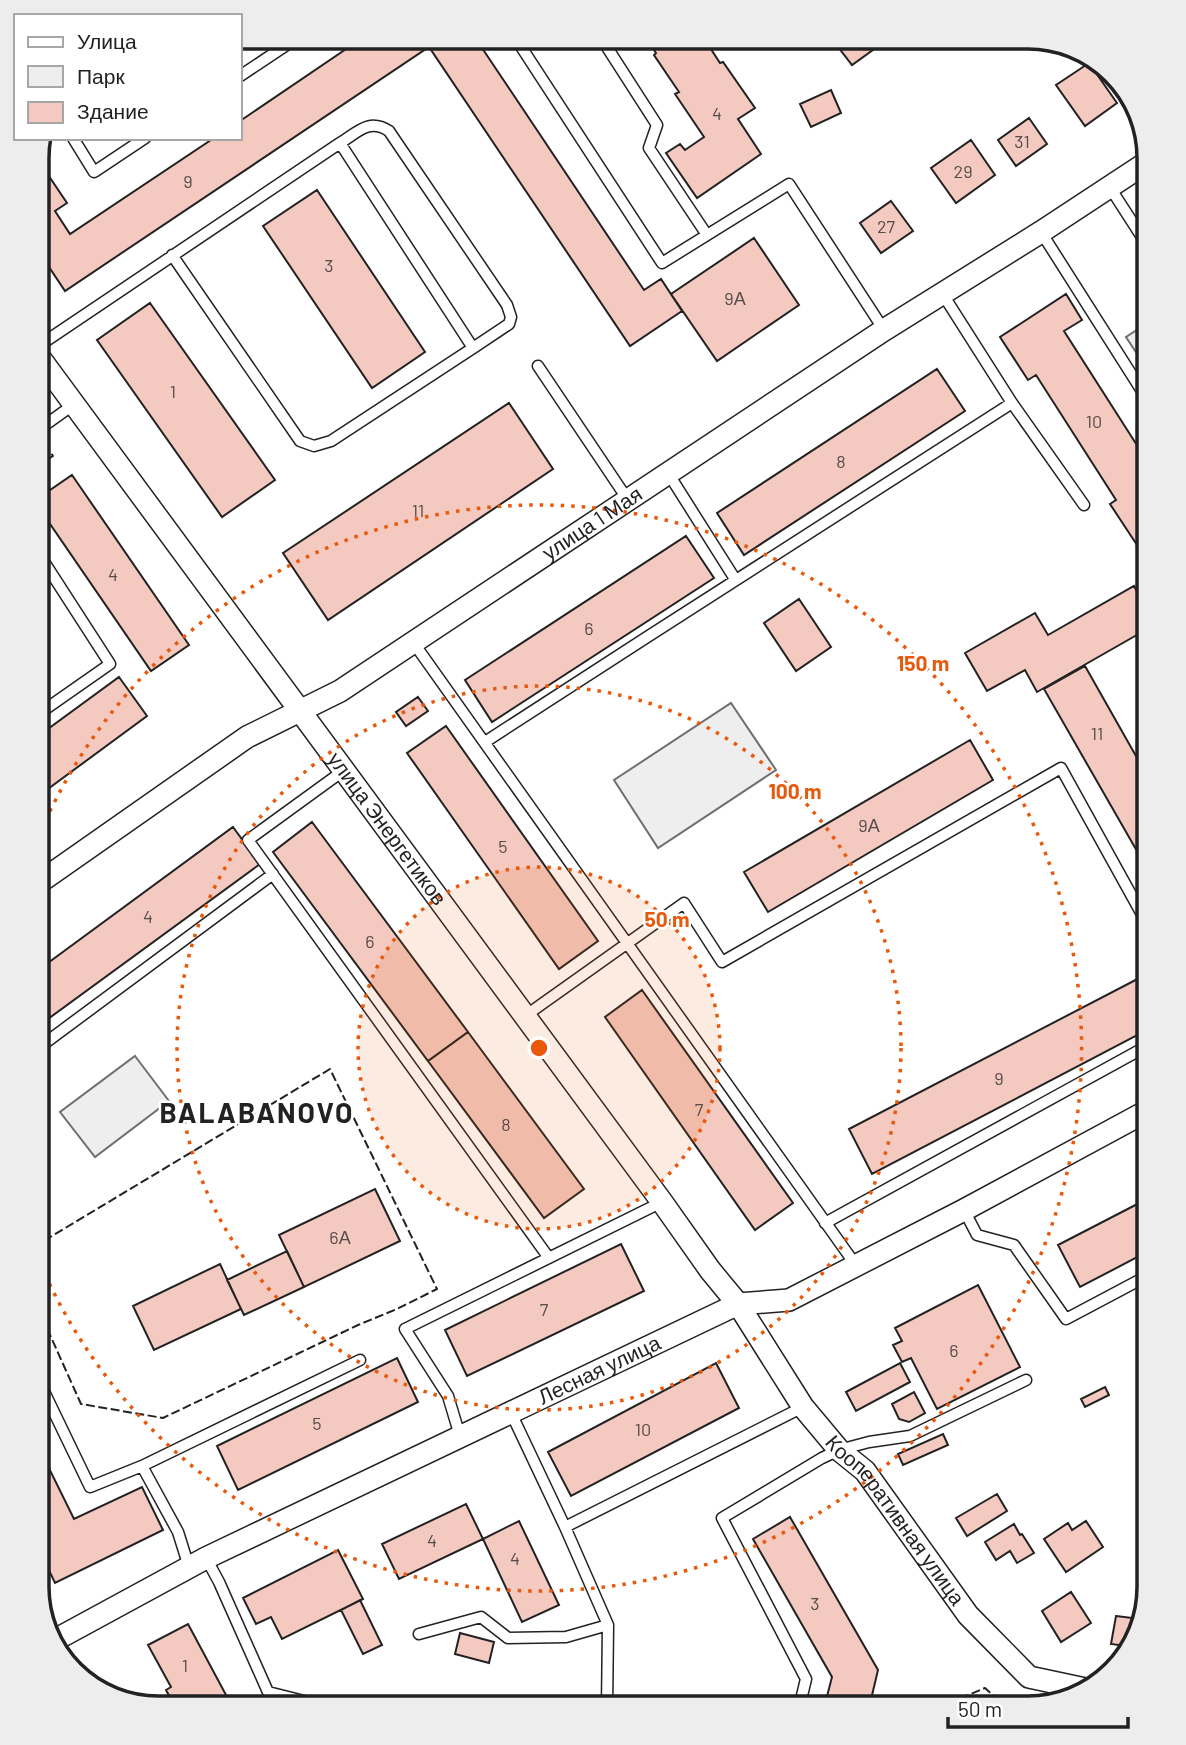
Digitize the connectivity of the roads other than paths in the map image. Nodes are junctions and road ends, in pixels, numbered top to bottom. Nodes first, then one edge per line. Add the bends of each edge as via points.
1 (280, 49) edge
2 (523, 49) edge
3 (608, 49) edge
4 (242, 75) edge
5 (74, 140) edge
6 (142, 140) edge
7 (340, 143) junction
8 (1137, 168) edge
9 (1109, 186) junction
10 (1137, 229) edge
11 (1041, 232) junction
12 (707, 235) junction
13 (172, 255) junction
14 (942, 293) junction
15 (884, 330) junction
16 (49, 339) edge
17 (472, 348) junction
18 (538, 366) dead end
19 (49, 371) edge
20 (1137, 383) edge
21 (1012, 403) junction
22 (73, 405) junction
23 (49, 422) edge
24 (668, 473) junction
25 (628, 500) junction
26 (1084, 505) dead end
27 (49, 570) edge
28 (735, 579) junction
29 (414, 642) junction
30 (49, 707) edge
31 (299, 711) junction
32 (485, 742) junction
33 (344, 771) junction
34 (273, 874) junction
35 (49, 876) edge
36 (1137, 905) edge
37 (627, 943) junction
38 (525, 1016) junction
39 (49, 1040) edge
40 (1137, 1052) edge
41 (1137, 1116) edge
42 (662, 1202) junction
43 (964, 1209) junction
44 (825, 1223) junction
45 (549, 1258) junction
46 (855, 1264) junction
47 (1137, 1281) edge
48 (738, 1304) junction
49 (360, 1360) dead end
50 (1026, 1380) dead end
51 (49, 1402) edge
52 (803, 1407) junction
53 (511, 1413) junction
54 (460, 1436) junction
55 (839, 1450) junction
56 (142, 1466) junction
57 (565, 1527) junction
58 (198, 1563) junction
59 (608, 1625) junction
60 (419, 1634) dead end
61 (62, 1638) edge
62 (1073, 1686) edge
63 (284, 1696) edge
64 (607, 1696) edge
65 (802, 1696) edge

1 - 4 lane
2 - 12 lane via 662,263
3 - 12 lane via 657,125 649,148
5 - 6 lane via 94,172
7 - 13 lane
7 - 17 lane
7 - 17 lane via 369,125 389,131 507,305 509,324
8 - 9 street, улица 1 Мая
9 - 10 lane
9 - 11 street, улица 1 Мая
11 - 14 street, улица 1 Мая
11 - 20 lane
12 - 15 lane via 789,184
13 - 16 lane
13 - 17 lane via 300,441 314,446 331,441
14 - 15 street, улица 1 Мая
14 - 21 lane
15 - 24 street, улица 1 Мая
18 - 25 lane
19 - 22 street, улица Энергетиков
21 - 26 lane
21 - 28 lane
22 - 23 lane
22 - 31 street, улица Энергетиков
24 - 25 street, улица 1 Мая
24 - 28 lane
25 - 29 street, улица 1 Мая
27 - 30 lane via 110,664
28 - 32 lane
29 - 31 street, улица 1 Мая via 340,691
29 - 32 lane
31 - 33 street, улица Энергетиков
31 - 35 street, улица 1 Мая via 247,737
32 - 37 lane
33 - 34 lane via 248,840
33 - 38 street, улица Энергетиков
34 - 39 lane
34 - 45 lane
36 - 37 lane via 1061,768 722,962 684,904
37 - 38 lane
37 - 44 lane
38 - 42 street, улица Энергетиков
40 - 44 lane
41 - 43 street, Лесная улица
42 - 45 lane
42 - 48 street, улица Энергетиков
43 - 46 street, Лесная улица
43 - 47 lane via 977,1235 1014,1245 1066,1319
44 - 46 lane
45 - 54 lane via 405,1329 448,1396
46 - 48 street, Лесная улица via 789,1300
48 - 52 street, Кооперативная улица
48 - 53 street, Лесная улица
49 - 56 lane
50 - 55 lane via 910,1436
51 - 56 lane via 90,1487
52 - 55 street, Кооперативная улица
52 - 57 lane
53 - 54 street, Лесная улица
53 - 57 lane
54 - 58 street, Лесная улица
55 - 62 street, Кооперативная улица via 865,1471 968,1615 1029,1677
55 - 65 lane via 722,1518 806,1679
56 - 58 lane
57 - 59 lane
58 - 61 street, Лесная улица
58 - 63 lane via 219,1582 268,1692
59 - 60 lane via 566,1637 508,1638 481,1617
59 - 64 lane

